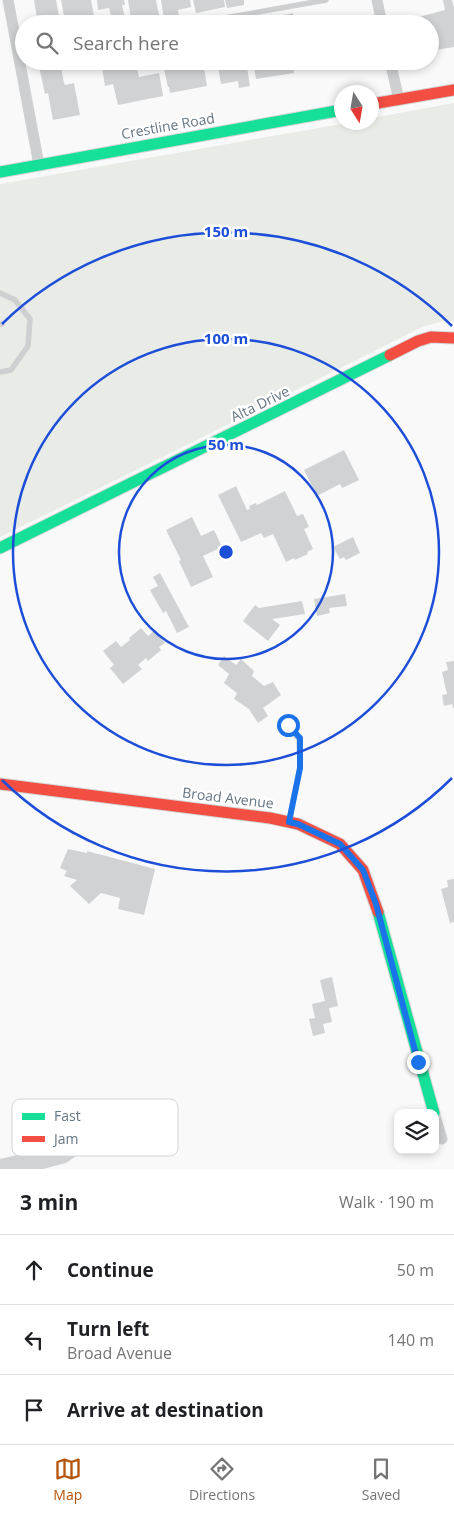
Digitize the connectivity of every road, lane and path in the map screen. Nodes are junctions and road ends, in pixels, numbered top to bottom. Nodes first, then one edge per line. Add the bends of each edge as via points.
1 (8, 0) edge
2 (326, 0) edge
3 (377, 0) edge
4 (242, 15) edge
5 (380, 15) edge
6 (15, 30) edge
7 (23, 70) edge
8 (392, 70) edge
9 (454, 90) edge
10 (399, 100) junction
11 (379, 103) edge
12 (334, 111) edge
13 (39, 165) junction
14 (0, 172) edge
15 (0, 293) edge
16 (454, 338) edge
17 (0, 372) edge
18 (0, 548) edge
19 (288, 725) dead end
20 (0, 784) edge
21 (289, 822) junction
22 (433, 1109) edge
23 (439, 1128) edge
24 (442, 1139) dead end

1 - 6 street
2 - 4 lane
3 - 5 street
7 - 13 street
8 - 10 street
9 - 10 street
10 - 11 street
12 - 13 street, Crestline Road
13 - 14 street, Crestline Road
15 - 17 lane via 15,300 30,319 28,346 11,370
16 - 18 street, Alta Drive via 432,336 418,341
19 - 21 lane via 300,738 300,768
20 - 21 street, Broad Avenue
21 - 22 street, Broad Avenue via 340,844 363,870 376,904
23 - 24 street, Broad Avenue

